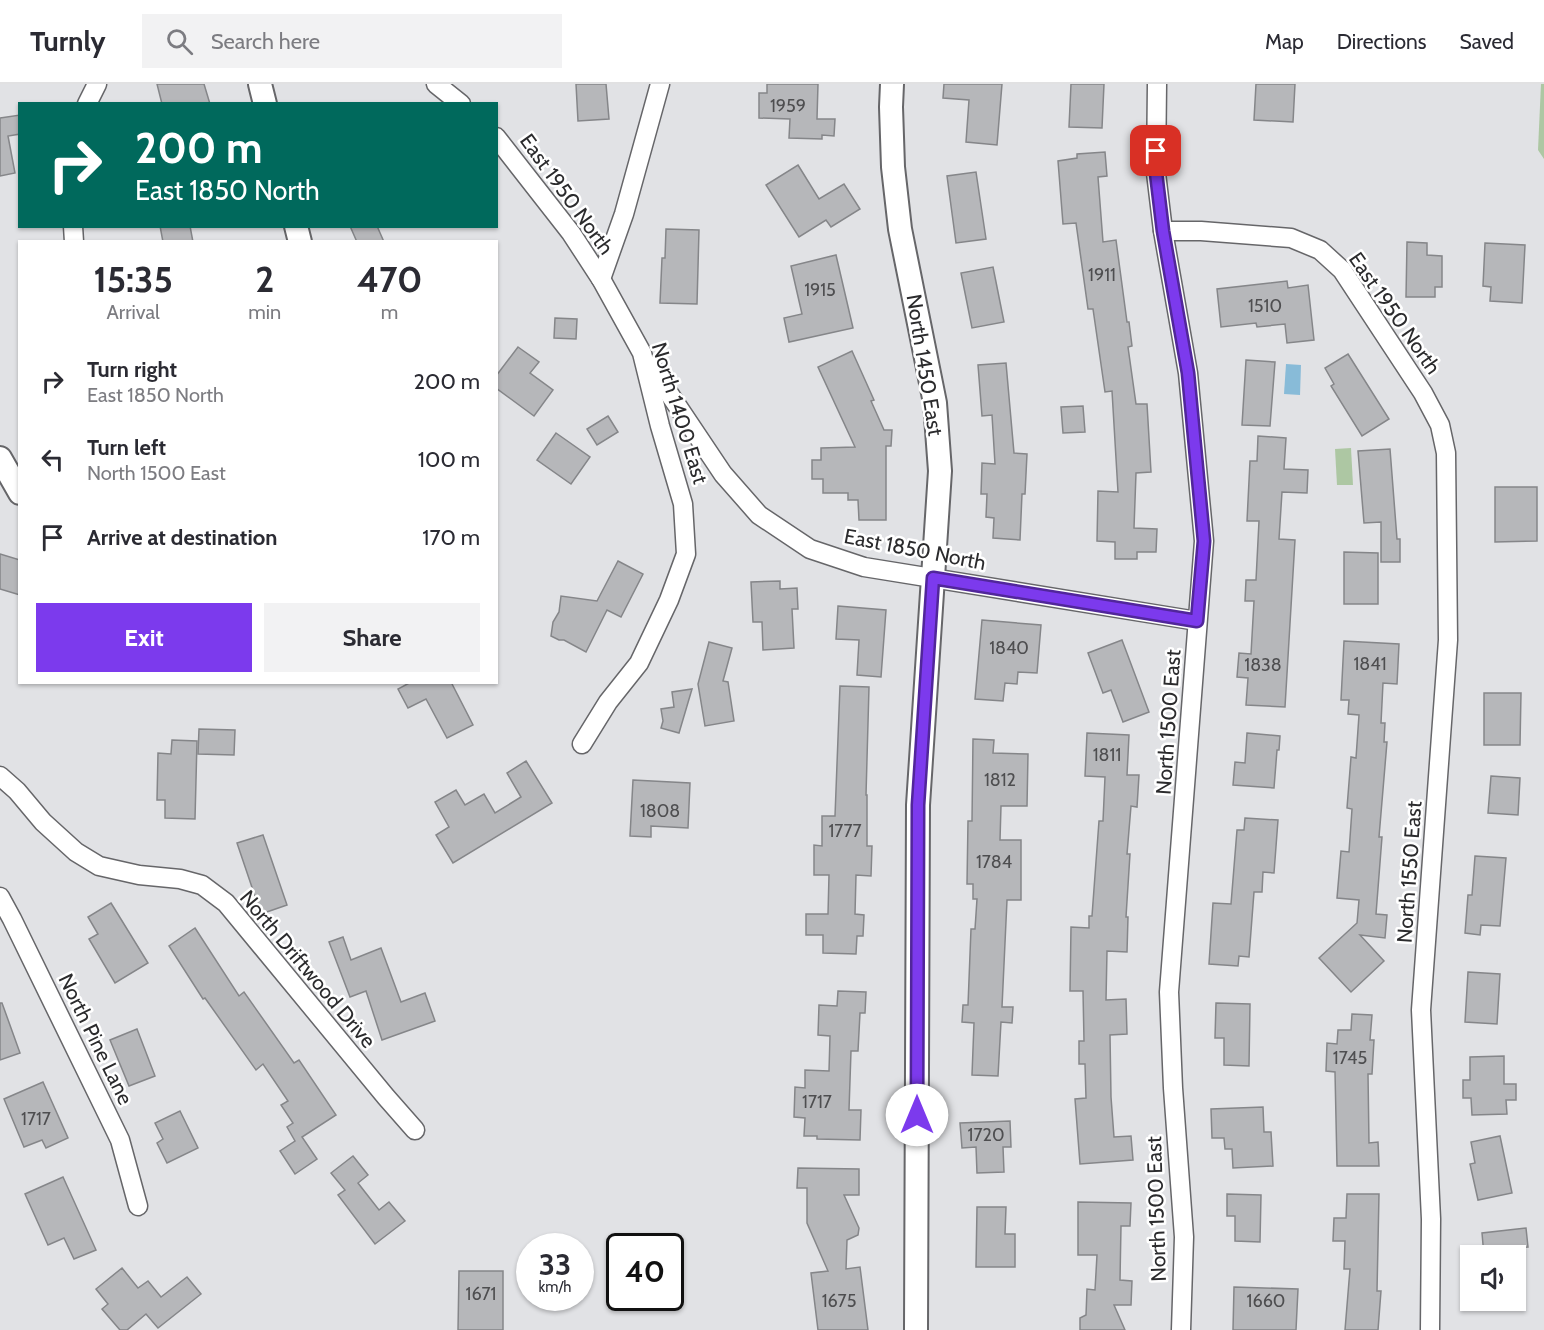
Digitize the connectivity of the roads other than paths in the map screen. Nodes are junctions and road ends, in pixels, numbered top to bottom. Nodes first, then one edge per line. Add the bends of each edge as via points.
1 (97, 84) edge
2 (260, 84) edge
3 (436, 84) edge
4 (660, 84) edge
5 (892, 84) edge
6 (1156, 84) edge
7 (88, 102) edge
8 (264, 102) edge
9 (458, 102) edge
10 (498, 140) edge
11 (1163, 231) junction
12 (601, 279) junction
13 (642, 353) junction
14 (1436, 418) joint
15 (0, 458) edge
16 (18, 490) edge
17 (933, 578) junction
18 (1197, 621) junction
19 (582, 744) dead end
20 (0, 776) edge
21 (0, 897) edge
22 (415, 1130) dead end
23 (138, 1206) dead end
24 (916, 1330) edge
25 (1180, 1330) edge
26 (1430, 1330) edge

1 - 7 street
2 - 8 street
3 - 9 street
4 - 12 street via 624,214
5 - 17 street, North 1450 East via 893,167 900,229 935,403 940,471
6 - 11 street, North 1500 East via 1156,173
10 - 12 street, East 1950 North via 571,233
11 - 14 street, East 1950 North via 1291,238 1320,250 1342,270
11 - 18 street, North 1500 East via 1188,373 1204,541
12 - 13 street, North 1400 East
13 - 17 street, East 1850 North via 723,474 759,514 810,549 864,567
13 - 19 street, North 1400 East via 683,504 686,554 639,663
14 - 26 street, North 1550 East via 1446,453 1448,640 1421,1010 1431,1219
15 - 16 street
17 - 18 street, East 1850 North
17 - 24 street, North 1450 East via 918,805
18 - 25 street, North 1500 East via 1170,992 1184,1237
20 - 22 street, North Driftwood Drive via 76,852 99,866 202,885 226,903
21 - 23 street, North Pine Lane via 120,1140

